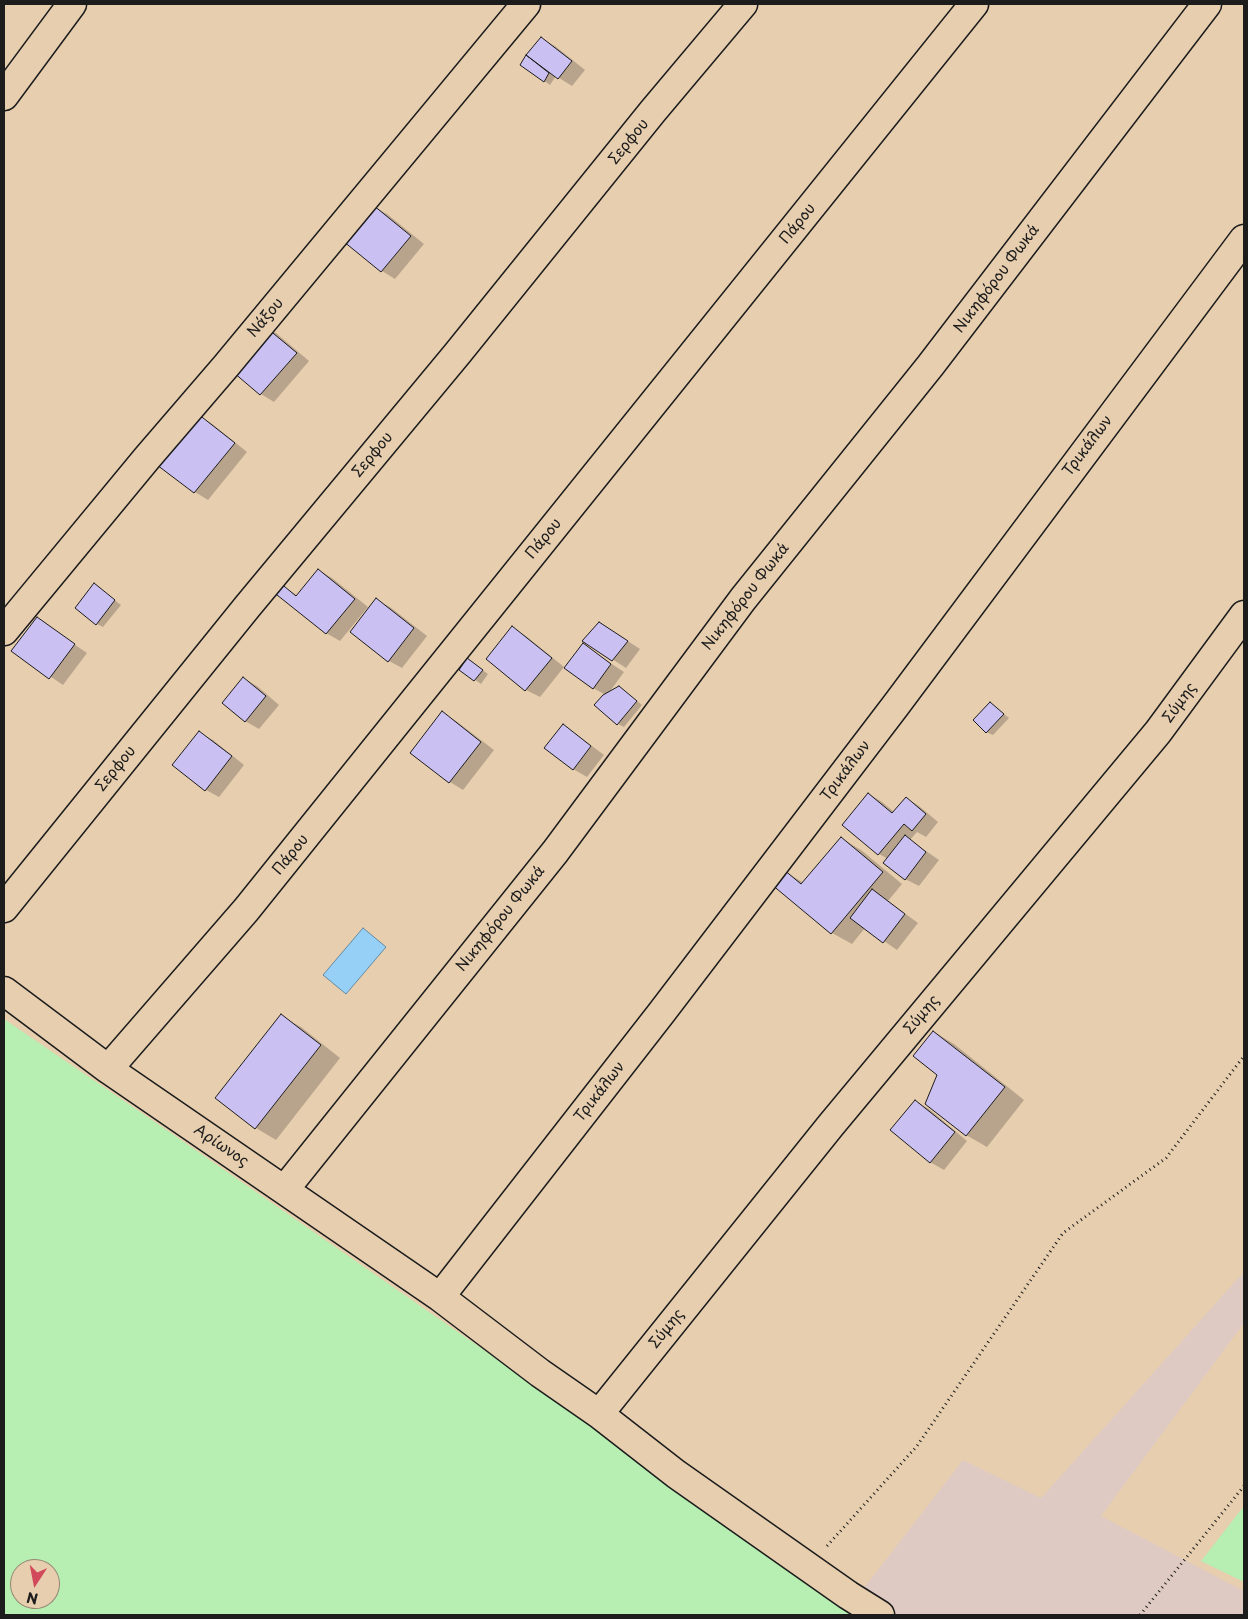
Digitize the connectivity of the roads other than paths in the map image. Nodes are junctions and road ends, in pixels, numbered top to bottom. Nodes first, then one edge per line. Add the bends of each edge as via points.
1 (72, 4) edge
2 (526, 4) edge
3 (743, 4) edge
4 (974, 4) edge
5 (1207, 4) edge
6 (4, 96) edge
7 (1244, 239) edge
8 (1244, 616) edge
9 (4, 631) edge
10 (4, 908) edge
11 (4, 991) edge
12 (108, 1069) junction
13 (285, 1189) junction
14 (440, 1297) junction
15 (599, 1414) junction
16 (880, 1615) edge

1 - 6 street
2 - 9 street, Νάξου
3 - 10 street, Σερφου
4 - 12 street, Πάρου via 246,910
5 - 13 street, Νικηφόρου Φωκά via 930,366 743,599 555,852
7 - 14 street, Τρικάλων via 896,705
8 - 15 street, Σύμης via 1158,732 831,1125
11 - 12 street, Αρίωνος
12 - 13 street, Αρίωνος
13 - 14 street, Αρίωνος
14 - 15 street, Αρίωνος
15 - 16 street, Αρίωνος via 676,1474

